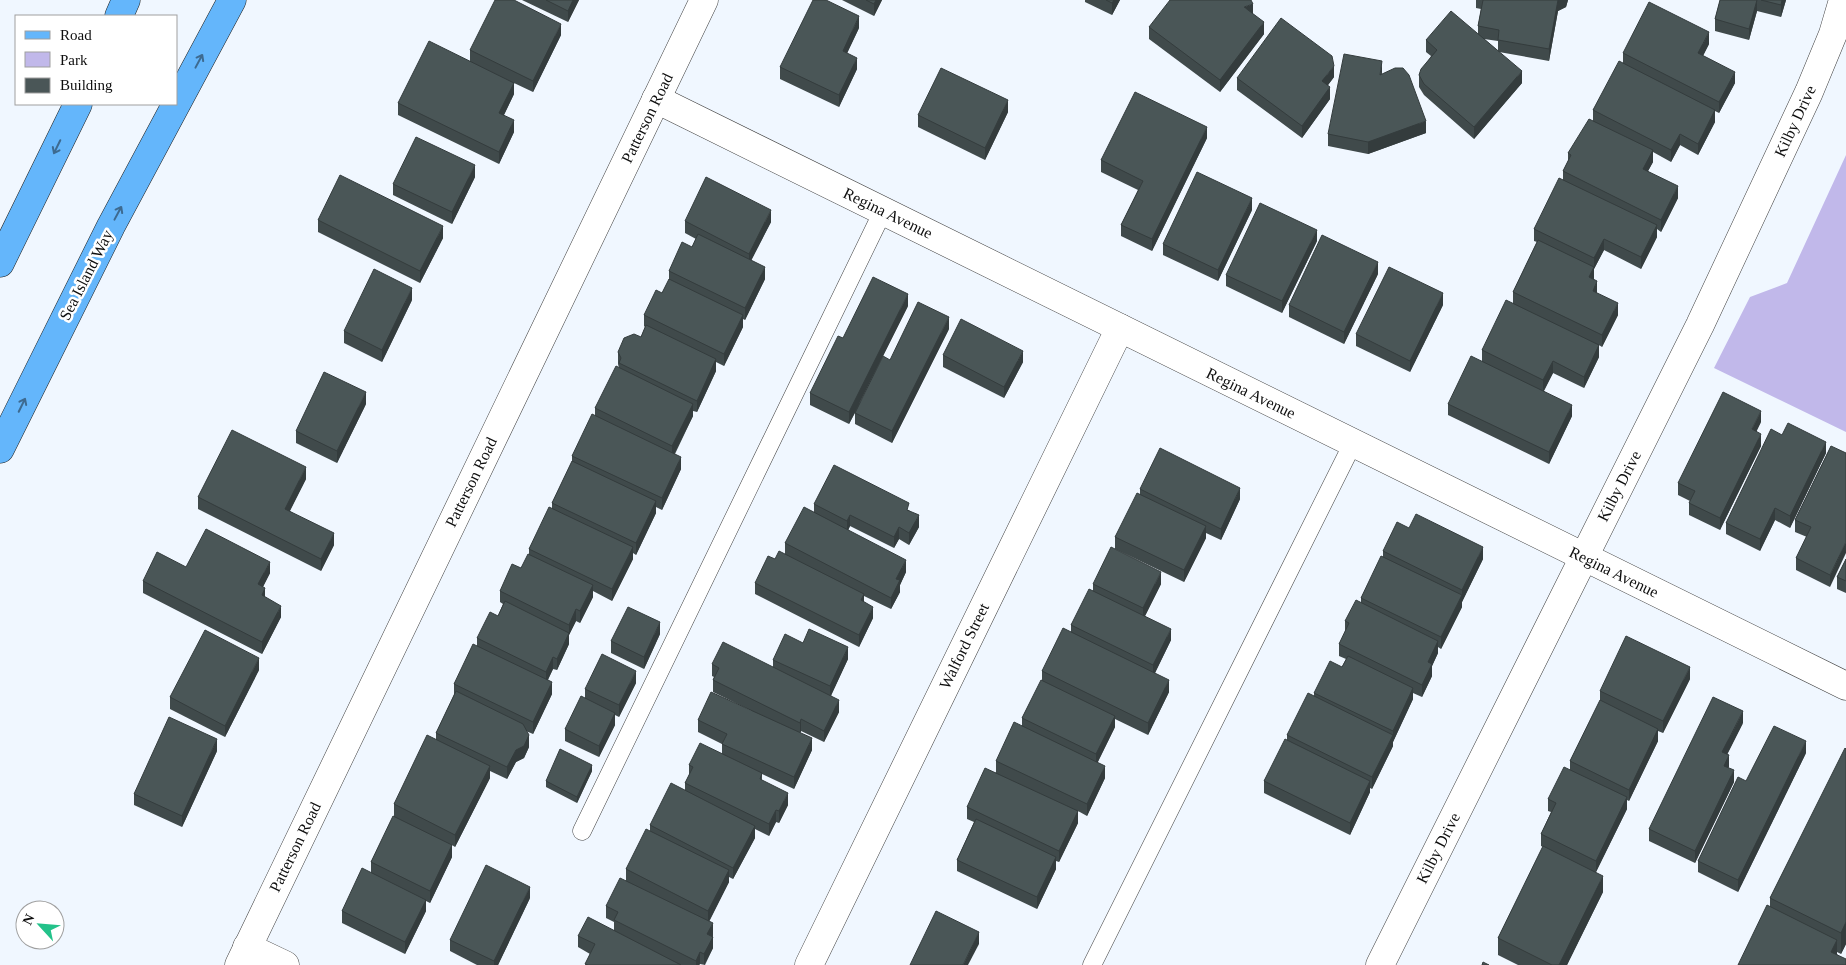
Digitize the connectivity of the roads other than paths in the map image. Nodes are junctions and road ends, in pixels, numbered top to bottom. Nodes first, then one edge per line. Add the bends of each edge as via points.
1 (126, 0) edge
2 (232, 0) edge
3 (704, 0) edge
4 (1843, 0) edge
5 (119, 15) edge
6 (656, 99) junction
7 (178, 101) edge
8 (78, 105) edge
9 (176, 105) edge
10 (883, 211) junction
11 (0, 263) edge
12 (1120, 328) junction
13 (1353, 443) junction
14 (0, 449) edge
15 (1583, 557) junction
16 (1846, 686) edge
17 (582, 831) dead end
18 (243, 956) edge
19 (285, 965) edge
20 (809, 965) edge
21 (1092, 965) edge
22 (1380, 965) edge

1 - 5 main road
7 -> 2 main road, Sea Island Way
3 - 6 street, Patterson Road
4 - 15 street, Kilby Drive via 1809,92 1700,325
6 - 10 street, Regina Avenue
6 - 18 street, Patterson Road
8 -> 11 main road
14 -> 9 main road, Sea Island Way via 111,226
10 - 12 street, Regina Avenue
10 - 17 lane
12 - 13 street, Regina Avenue
12 - 20 street, Walford Street
13 - 15 street, Regina Avenue
13 - 21 lane
15 - 16 street, Regina Avenue
15 - 22 street, Kilby Drive
18 - 19 street

